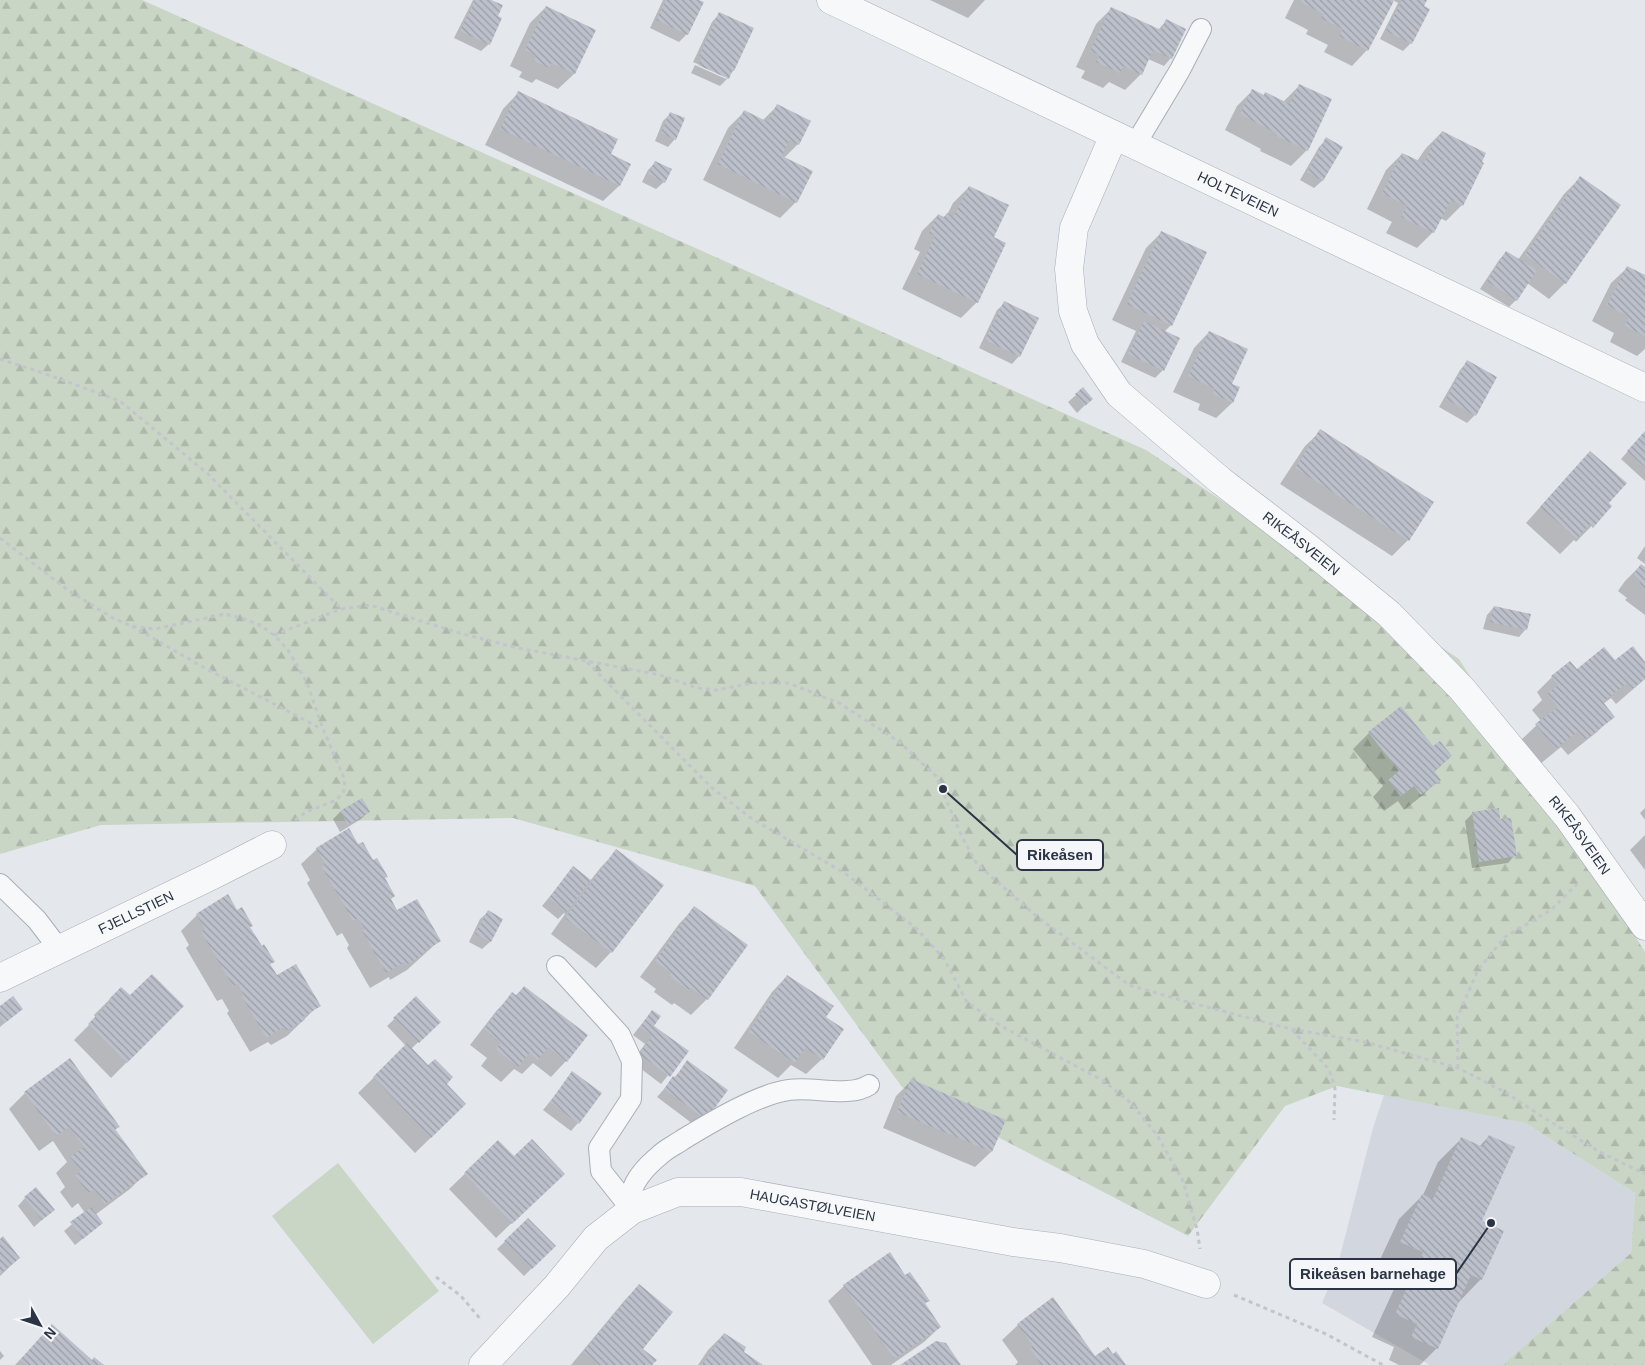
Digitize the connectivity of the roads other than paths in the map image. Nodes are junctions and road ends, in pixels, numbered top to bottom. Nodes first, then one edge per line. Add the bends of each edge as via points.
1 (831, 0) edge
2 (1201, 29) dead end
3 (1125, 140) junction
4 (1645, 388) edge
5 (272, 845) road end
6 (0, 884) edge
7 (1645, 926) edge
8 (59, 949) junction
9 (556, 966) dead end
10 (0, 978) edge
11 (868, 1086) dead end
12 (632, 1210) junction
13 (1206, 1284) road end
14 (483, 1365) edge

1 - 3 street, HOLTEVEIEN
2 - 3 lane via 1180,70
3 - 4 street, HOLTEVEIEN
3 - 7 street, RIKEÅSVEIEN via 1074,228 1070,269 1073,311 1085,344 1119,394 1389,614 1462,689 1567,816
5 - 8 street, FJELLSTIEN
6 - 8 lane via 37,920
8 - 10 street, FJELLSTIEN
9 - 12 lane via 620,1035 632,1061 631,1100 598,1148 601,1171
11 - 12 lane via 849,1091 808,1088 776,1092 696,1131 661,1153 637,1180 631,1192
12 - 13 street, HAUGASTØLVEIEN via 678,1192 741,1192 1144,1264
12 - 14 street, HAUGASTØLVEIEN via 596,1238 557,1286

